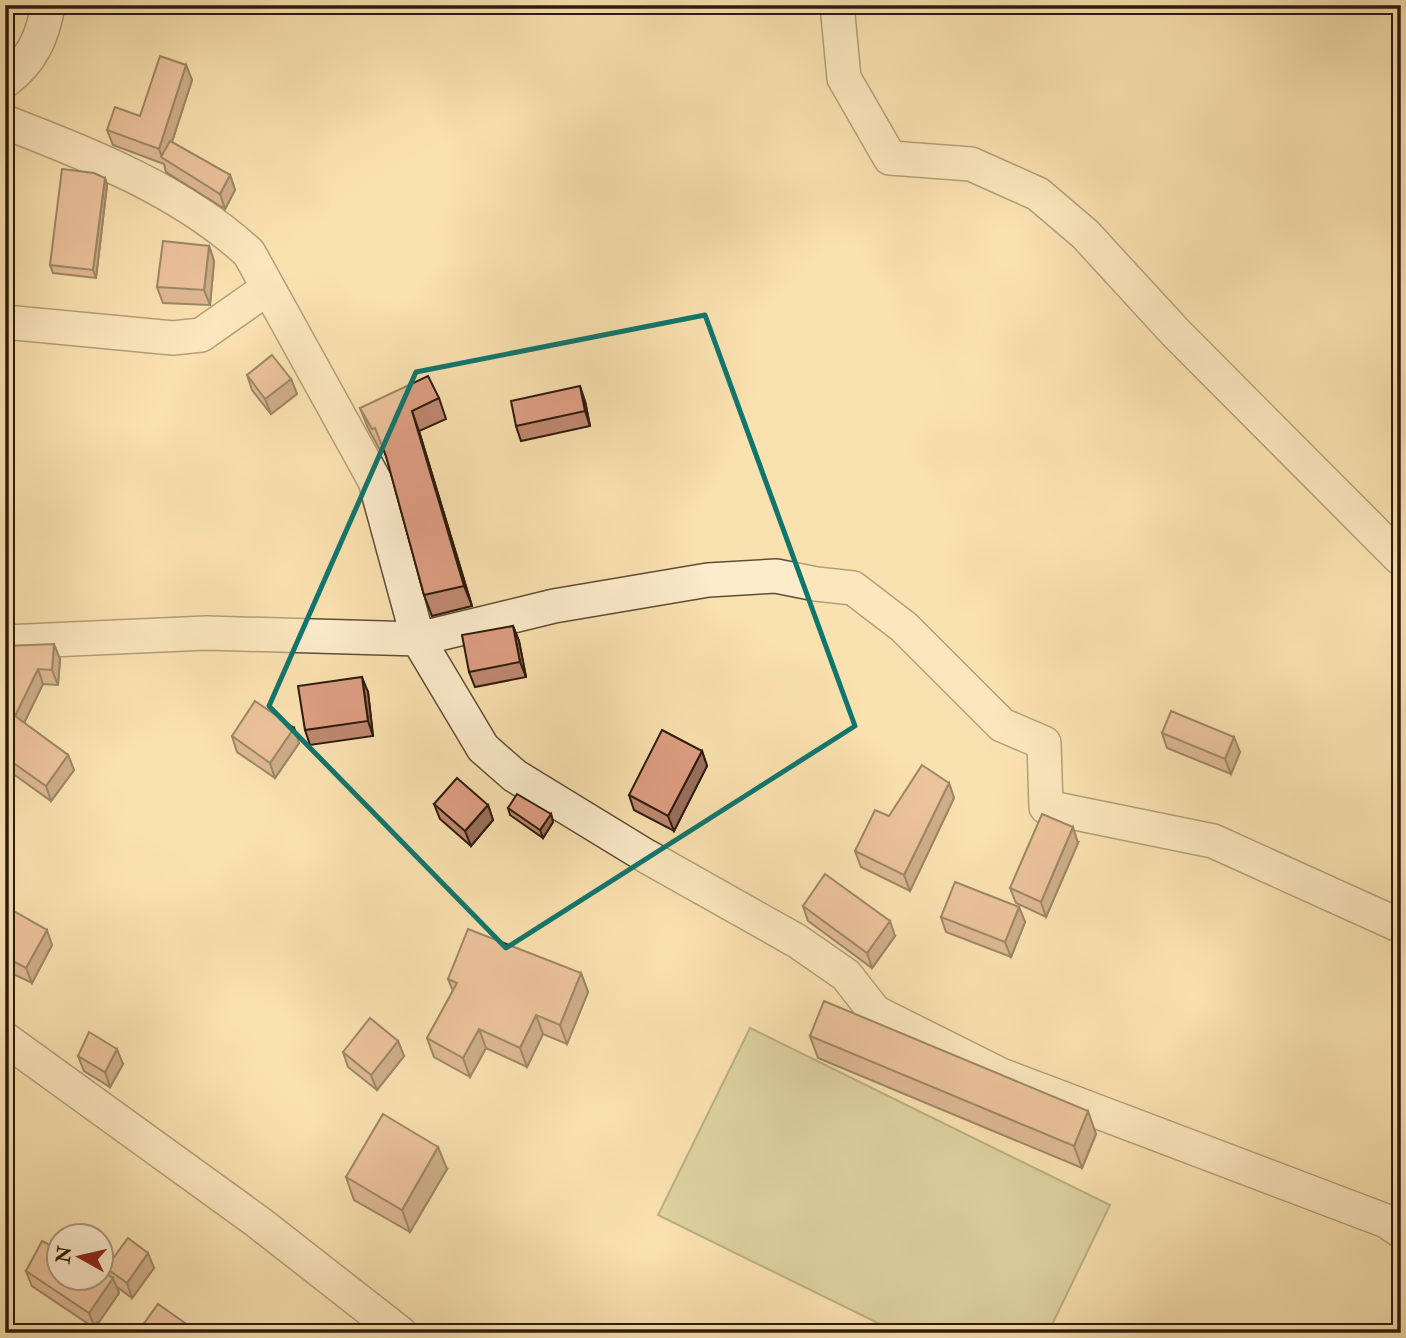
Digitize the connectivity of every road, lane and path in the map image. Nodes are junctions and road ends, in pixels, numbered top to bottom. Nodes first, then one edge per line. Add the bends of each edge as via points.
1 (48, 5) edge
2 (837, 5) edge
3 (5, 81) edge
4 (5, 122) edge
5 (268, 288) junction
6 (5, 321) edge
7 (1401, 559) edge
8 (418, 639) junction
9 (5, 642) edge
10 (1401, 926) edge
11 (5, 1039) edge
12 (1401, 1231) edge
13 (400, 1333) edge

1 - 3 street via 38,45 18,72
2 - 7 street via 844,78 890,158 971,164 1038,194 1085,234 1176,333
4 - 5 street via 145,181 228,234 248,253
5 - 6 street via 201,335
5 - 8 street via 375,481
8 - 9 street via 206,633
8 - 10 street via 554,606 708,580 776,576 853,588 904,627 1002,725 1044,743 1046,807 1213,841
8 - 12 street via 483,748 516,776 797,942 846,975 876,1012 1001,1075 1386,1221
11 - 13 street via 258,1222

